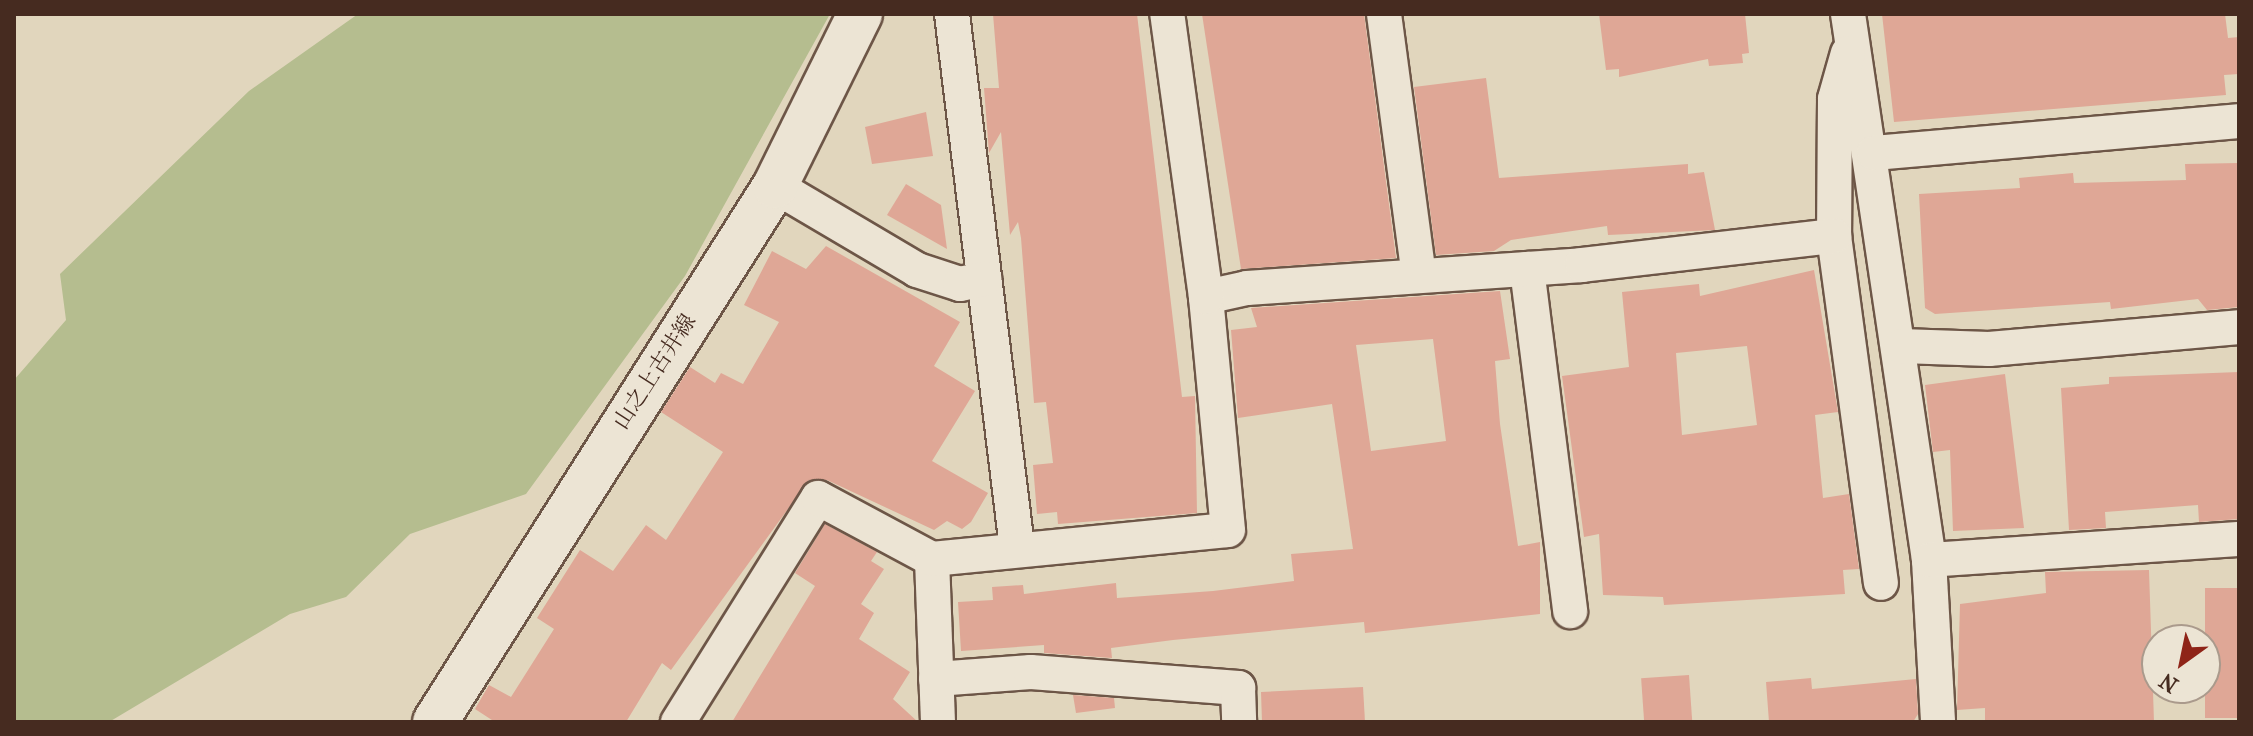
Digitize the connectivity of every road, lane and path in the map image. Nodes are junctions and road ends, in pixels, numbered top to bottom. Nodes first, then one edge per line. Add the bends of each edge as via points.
1 (860, 14) edge
2 (952, 14) edge
3 (1167, 14) edge
4 (1384, 14) edge
5 (1850, 27) edge
6 (2239, 121) edge
7 (1874, 153) junction
8 (775, 186) junction
9 (1834, 236) junction
10 (1527, 269) junction
11 (1419, 276) junction
12 (984, 279) junction
13 (1206, 297) junction
14 (2239, 327) edge
15 (1901, 346) junction
16 (2239, 539) edge
17 (1017, 547) junction
18 (932, 559) junction
19 (1929, 560) junction
20 (1881, 583) dead end
21 (1570, 611) dead end
22 (936, 679) junction
23 (435, 722) edge
24 (678, 722) edge
25 (938, 722) edge
26 (1239, 722) edge
27 (1938, 722) edge

1 - 8 main road, 山之上古井線
2 - 12 street
3 - 13 street
4 - 11 street
5 - 7 street
5 - 9 street via 1835,99
6 - 7 street
7 - 15 street
8 - 12 street via 917,270 960,284
8 - 23 main road, 山之上古井線
9 - 10 street
9 - 20 street
10 - 11 street
10 - 21 street
11 - 13 street via 1247,288
12 - 17 street
13 - 17 street via 1228,530
14 - 15 street via 1989,349
15 - 19 street
16 - 19 street
17 - 18 street
18 - 22 street
18 - 24 street via 818,498
19 - 27 street
22 - 25 street
22 - 26 street via 1031,672 1238,688

